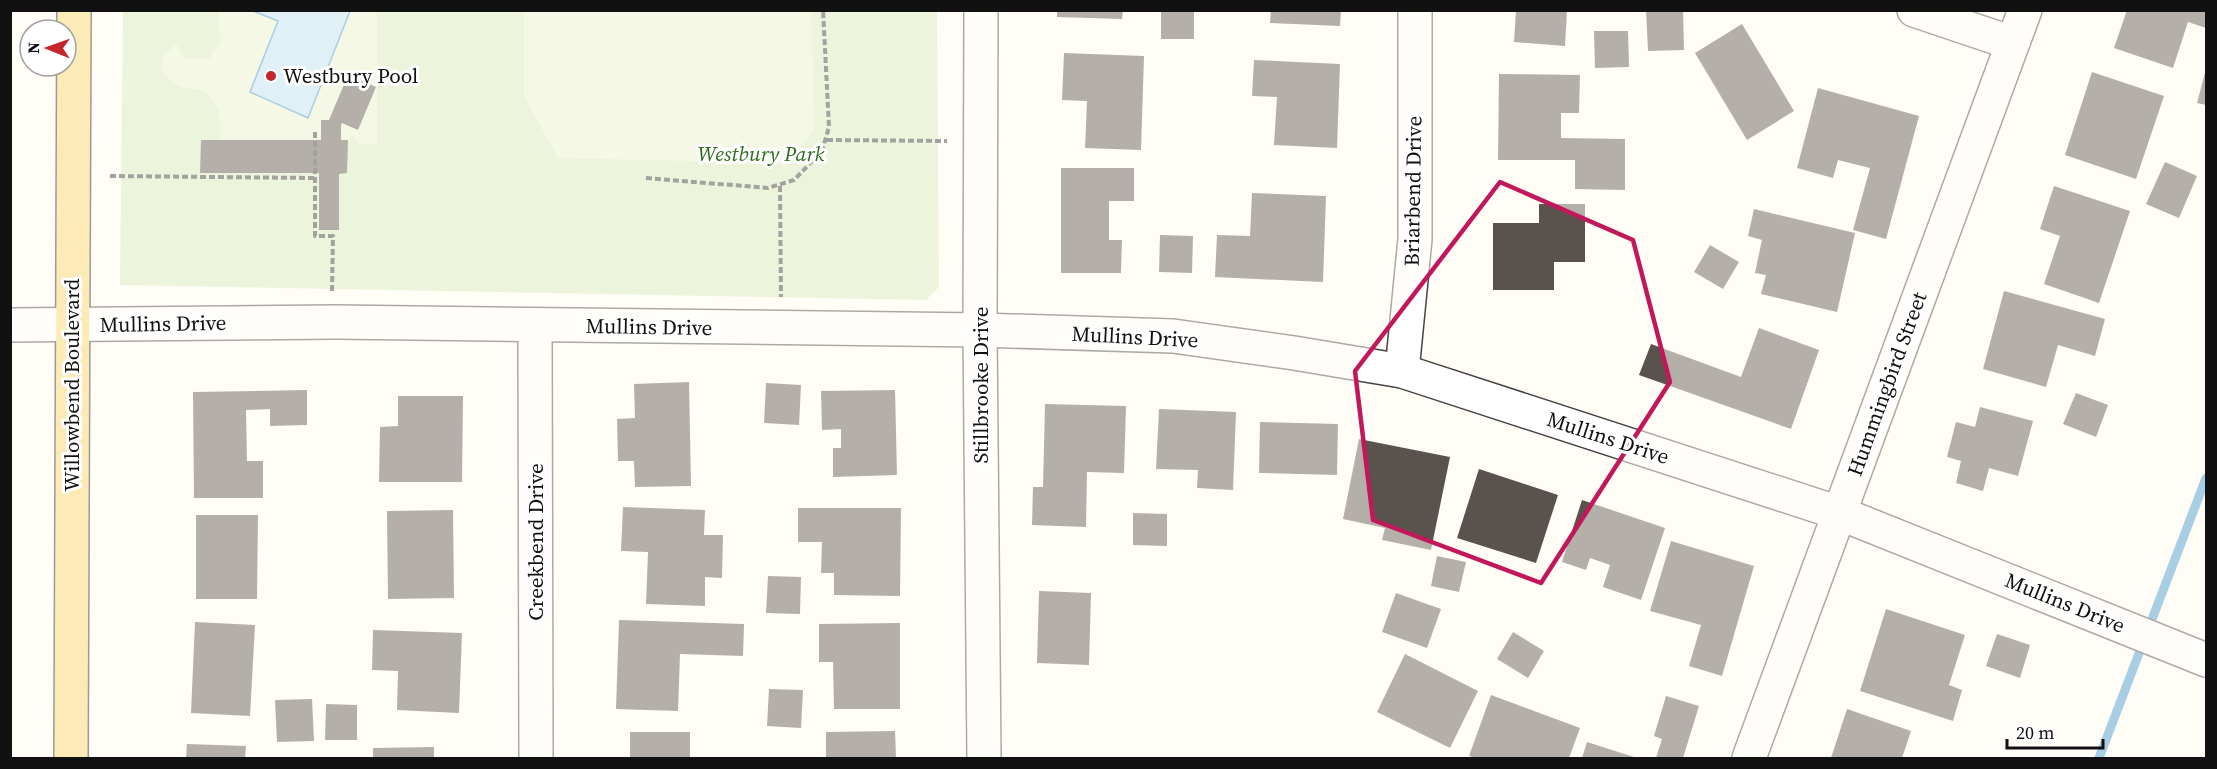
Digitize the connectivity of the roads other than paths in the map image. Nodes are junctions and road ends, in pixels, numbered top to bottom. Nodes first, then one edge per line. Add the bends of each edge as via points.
1 (74, 10) edge
2 (981, 10) edge
3 (1415, 10) edge
4 (1914, 10) edge
5 (2025, 10) edge
6 (2012, 43) junction
7 (10, 325) edge
8 (535, 325) junction
9 (72, 326) junction
10 (980, 330) junction
11 (1402, 371) junction
12 (1839, 513) junction
13 (2198, 657) edge
14 (70, 759) edge
15 (536, 759) edge
16 (984, 759) edge
17 (1749, 759) edge

1 - 9 main road, Willowbend Boulevard
2 - 10 street, Stillbrooke Drive
3 - 11 street, Briarbend Drive via 1415,239
4 - 6 street
5 - 6 street, Hummingbird Street
6 - 12 street, Hummingbird Street
7 - 9 street, Mullins Drive
8 - 9 street, Mullins Drive via 336,322
8 - 10 street, Mullins Drive
8 - 15 street, Creekbend Drive
9 - 14 main road, Willowbend Boulevard
10 - 11 street, Mullins Drive via 1173,336
10 - 16 street, Stillbrooke Drive
11 - 12 street, Mullins Drive
12 - 13 street, Mullins Drive
12 - 17 street, Hummingbird Street

